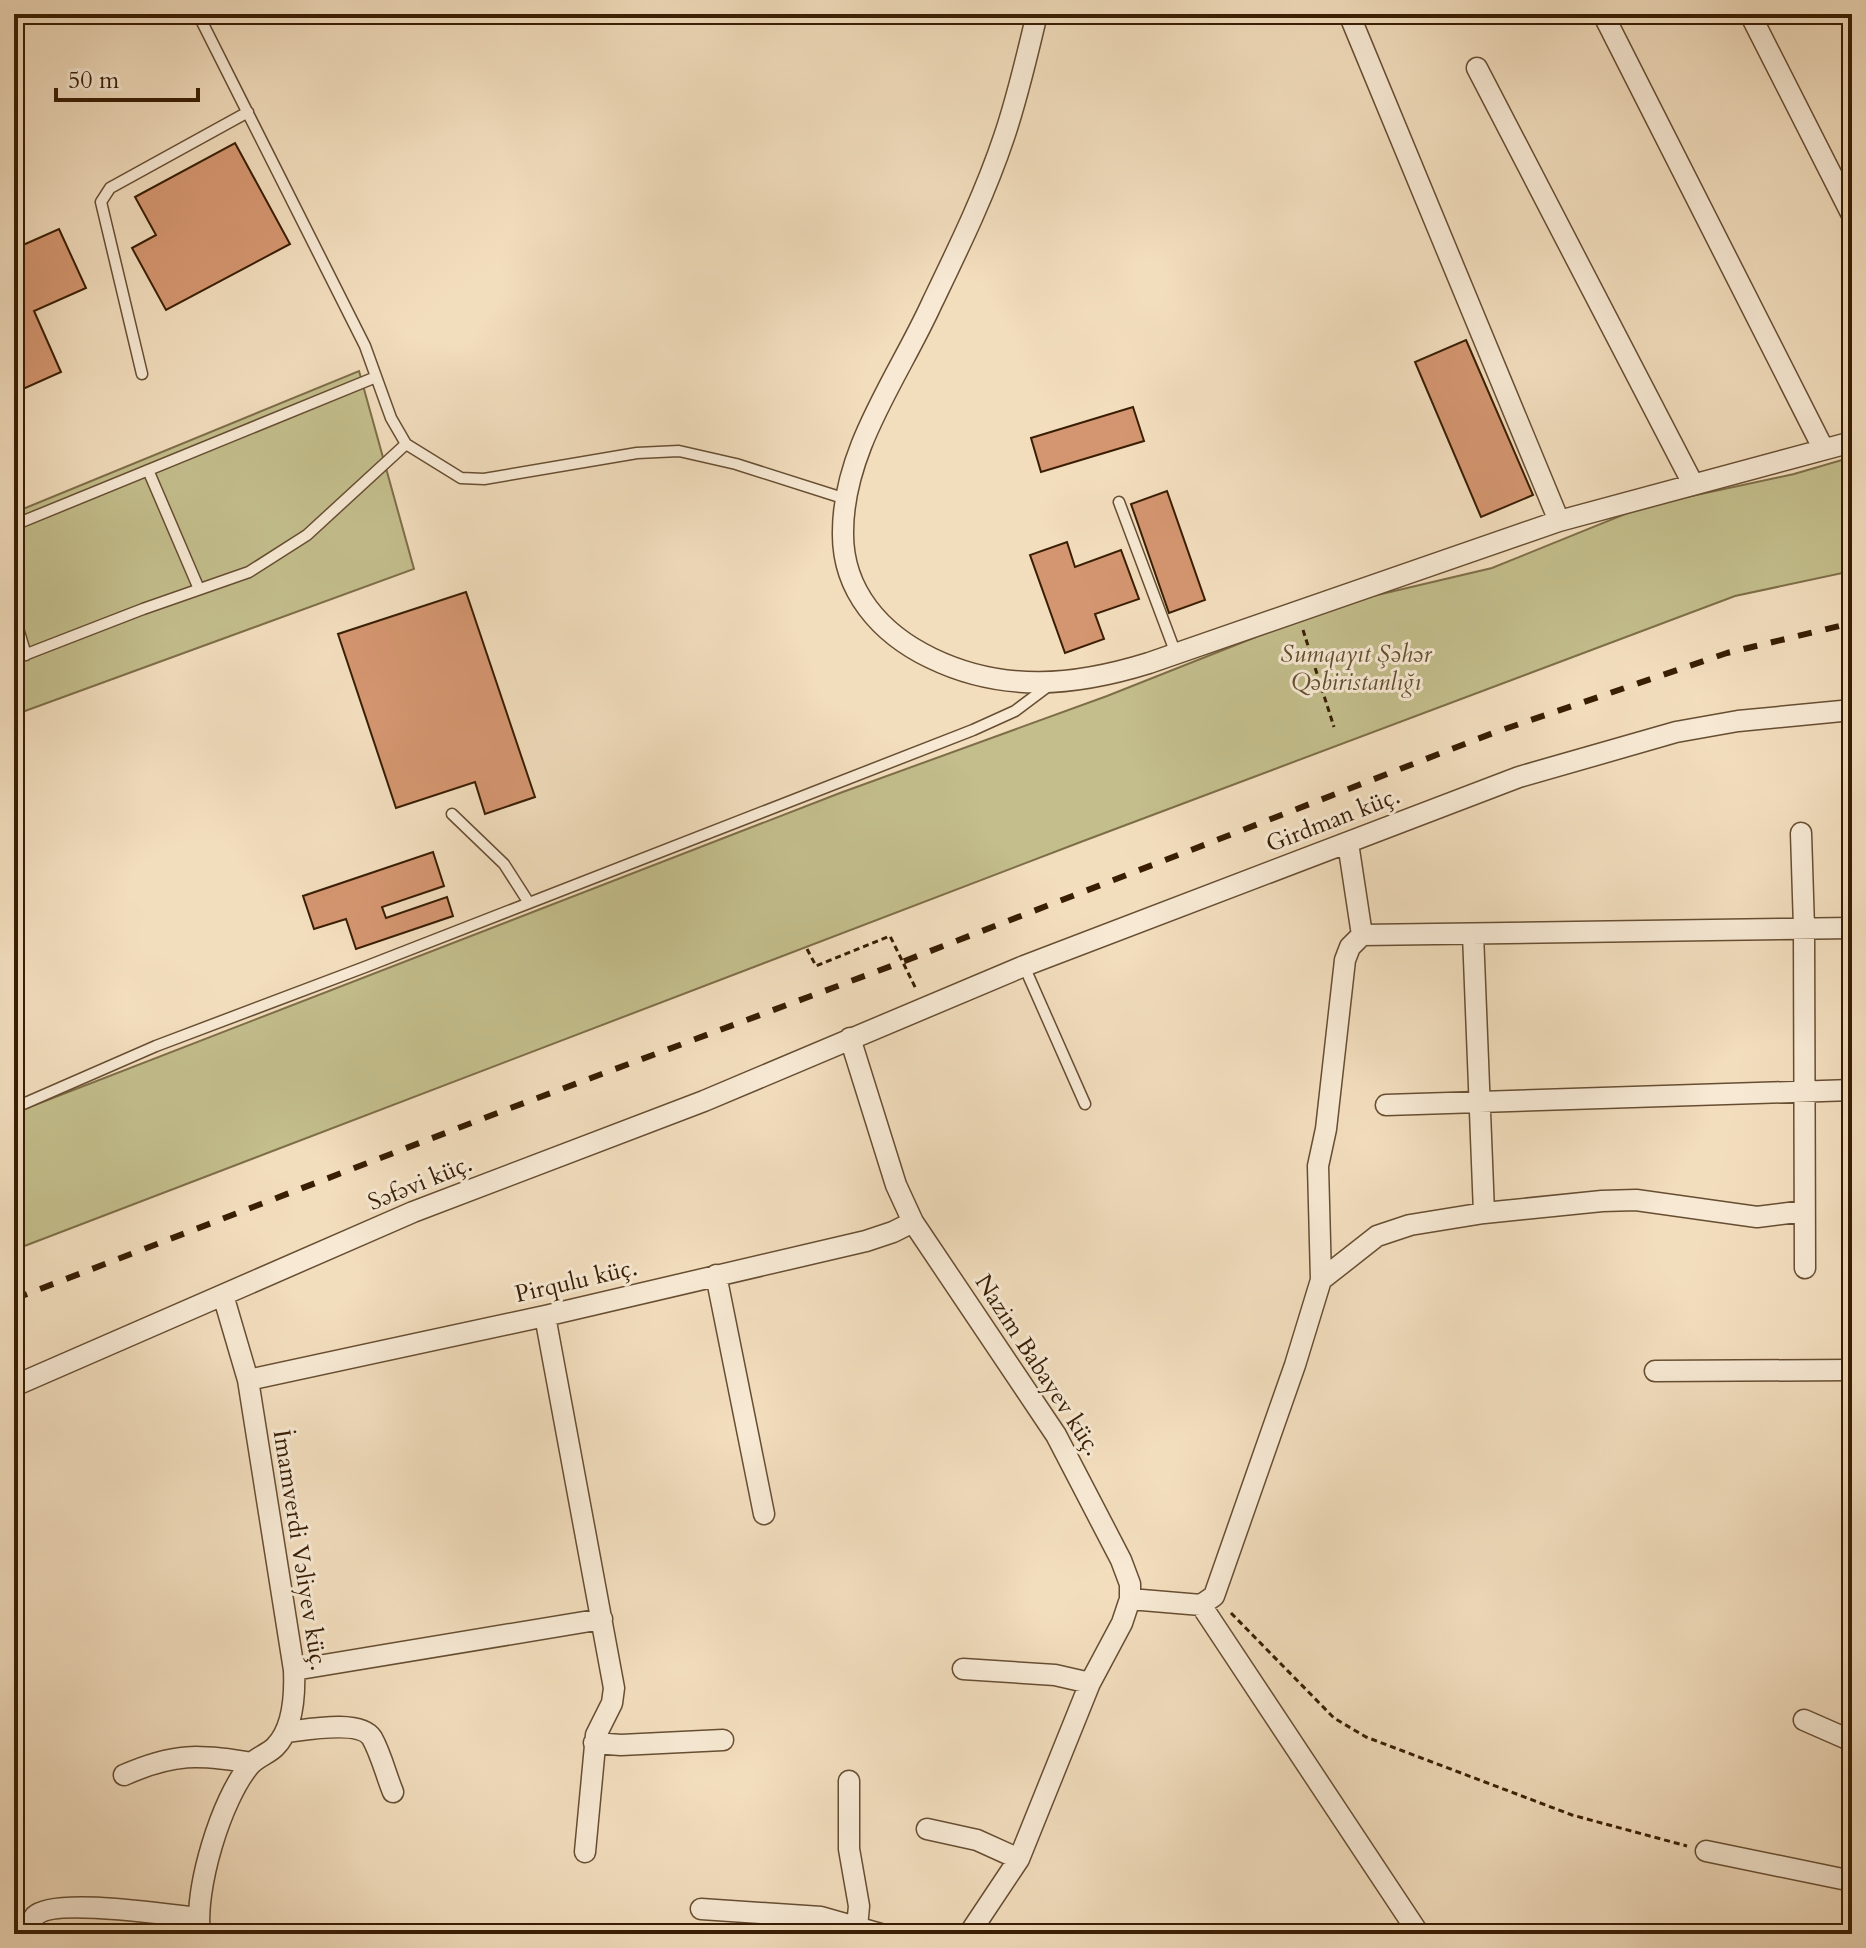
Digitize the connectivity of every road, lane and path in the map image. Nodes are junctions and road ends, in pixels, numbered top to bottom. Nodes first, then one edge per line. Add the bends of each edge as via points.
1 (198, 14) edge
2 (1037, 14) edge
3 (1349, 14) edge
4 (1603, 14) edge
5 (1750, 14) edge
6 (1477, 68) dead end
7 (248, 112) junction
8 (1852, 215) edge
9 (142, 374) dead end
10 (376, 377) junction
11 (1852, 442) edge
12 (406, 444) junction
13 (1823, 448) junction
14 (148, 470) junction
15 (1693, 484) junction
16 (846, 499) junction
17 (1119, 502) dead end
18 (1559, 521) junction
19 (14, 525) edge
20 (199, 589) junction
21 (1297, 611) junction
22 (14, 615) edge
23 (1176, 654) junction
24 (26, 655) junction
25 (14, 659) edge
26 (1052, 683) junction
27 (1852, 710) edge
28 (1334, 727) dead end
29 (452, 814) dead end
30 (1801, 833) dead end
31 (1348, 843) junction
32 (529, 903) junction
33 (1804, 928) junction
34 (1852, 928) edge
35 (1473, 934) junction
36 (1362, 935) junction
37 (807, 949) dead end
38 (1024, 966) junction
39 (924, 1007) junction
40 (850, 1038) junction
41 (1852, 1090) edge
42 (1804, 1091) junction
43 (1480, 1102) junction
44 (1085, 1104) dead end
45 (1386, 1105) dead end
46 (14, 1108) edge
47 (1804, 1211) junction
48 (1484, 1213) junction
49 (913, 1222) junction
50 (1805, 1268) dead end
51 (716, 1275) junction
52 (1321, 1280) junction
53 (223, 1295) junction
54 (545, 1316) junction
55 (1852, 1370) edge
56 (1655, 1371) dead end
57 (248, 1380) junction
58 (14, 1386) edge
59 (764, 1514) dead end
60 (1130, 1599) junction
61 (1207, 1600) junction
62 (602, 1619) junction
63 (963, 1669) dead end
64 (294, 1670) junction
65 (1090, 1683) junction
66 (1804, 1720) dead end
67 (286, 1732) junction
68 (723, 1740) dead end
69 (1852, 1741) edge
70 (594, 1743) junction
71 (252, 1763) junction
72 (124, 1775) dead end
73 (849, 1781) dead end
74 (393, 1792) dead end
75 (927, 1829) dead end
76 (1706, 1851) joint
77 (585, 1852) dead end
78 (1019, 1859) junction
79 (1852, 1881) edge
80 (701, 1909) dead end
81 (199, 1926) edge
82 (857, 1927) junction
83 (29, 1934) edge
84 (881, 1934) edge
85 (969, 1934) edge
86 (1419, 1934) edge

1 - 7 lane
2 - 16 street via 989,176 871,424
3 - 18 street
4 - 13 street
5 - 8 street
6 - 15 street
7 - 9 lane via 110,188 101,202
7 - 10 lane
10 - 12 lane
10 - 14 lane
11 - 13 street
12 - 16 lane via 461,478 484,479 679,451
12 - 20 lane via 307,535 249,572
13 - 15 street
14 - 19 lane
14 - 20 lane
15 - 18 street
16 - 26 street via 846,566 862,602 885,628 945,665 986,677
17 - 23 lane
18 - 21 street
20 - 24 lane
21 - 23 street
21 - 28 path
22 - 24 lane
23 - 26 street via 1113,674
24 - 25 lane
26 - 32 lane via 1015,711 973,730
27 - 31 street, Girdman küç. via 1738,721 1649,739 1519,777
29 - 32 lane via 504,864
30 - 33 street
31 - 36 street
31 - 38 street, Girdman küç.
32 - 46 lane via 156,1046
33 - 34 street
33 - 35 street
33 - 42 street
35 - 36 street
35 - 43 street
36 - 52 street via 1345,960 1318,1166
37 - 39 path via 816,966 890,936
38 - 39 street, Girdman küç.
38 - 44 lane
39 - 40 street, Girdman küç.
40 - 49 street, Nazim Babayev küç. via 896,1185
40 - 53 street, Səfəvi küç. via 690,1107 413,1212
41 - 42 street
42 - 43 street
42 - 47 street
43 - 45 street
43 - 48 street
47 - 48 street via 1757,1217 1636,1200
47 - 50 street
48 - 52 street via 1377,1236
49 - 51 street, Pirqulu küç. via 866,1241
49 - 60 street, Nazim Babayev küç. via 1056,1435 1121,1560
51 - 54 street, Pirqulu küç.
51 - 59 street
52 - 61 street via 1295,1365
53 - 57 street, İmamverdi Vəliyev küç.
53 - 58 street, Səfəvi küç.
54 - 57 street, Pirqulu küç.
54 - 62 street
55 - 56 street
57 - 64 street, İmamverdi Vəliyev küç.
60 - 61 street
60 - 65 street
61 - 76 path via 1334,1718 1366,1737 1572,1815
61 - 86 street
62 - 64 street
62 - 70 street via 614,1688
63 - 65 street via 1055,1675
64 - 67 street, İmamverdi Vəliyev küç.
65 - 78 street
66 - 69 street
67 - 71 street
67 - 74 street via 364,1729
68 - 70 street
70 - 77 street
71 - 72 street via 184,1756
71 - 81 street via 219,1824
73 - 82 street
75 - 78 street via 977,1840
76 - 79 street
78 - 85 street
80 - 82 street via 821,1917
81 - 83 street via 78,1907 51,1908 36,1915
82 - 84 street

